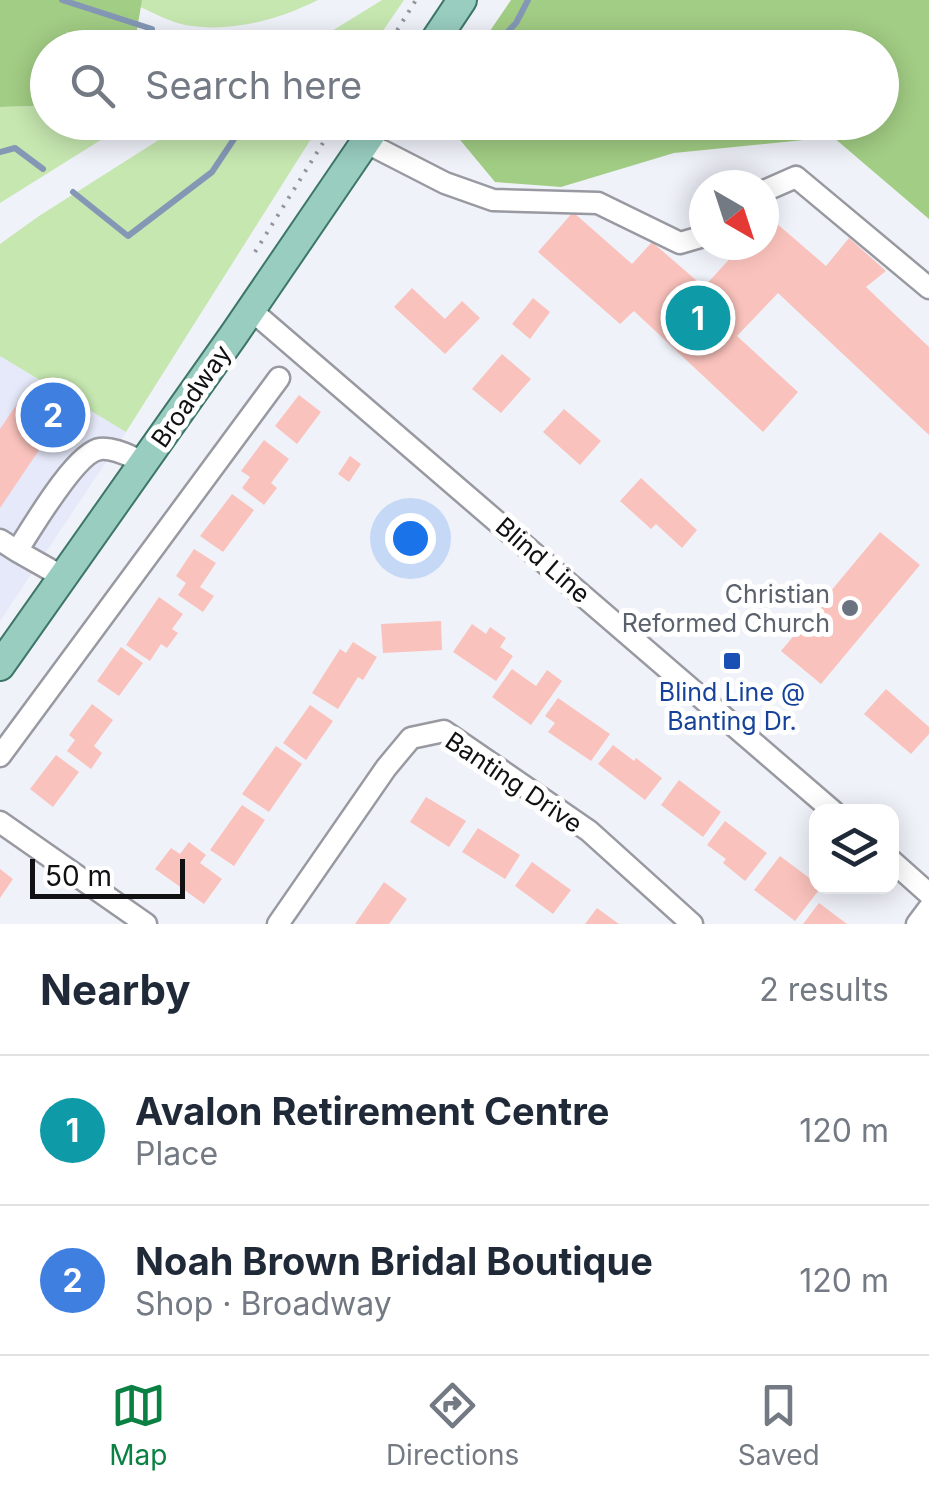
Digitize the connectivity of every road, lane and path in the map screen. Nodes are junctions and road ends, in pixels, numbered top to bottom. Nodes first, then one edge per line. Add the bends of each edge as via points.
1 (416, 0) edge
2 (462, 0) edge
3 (397, 30) edge
4 (442, 30) edge
5 (325, 140) edge
6 (367, 140) edge
7 (384, 140) edge
8 (779, 184) edge
9 (689, 241) edge
10 (255, 252) dead end
11 (929, 288) edge
12 (251, 310) junction
13 (279, 378) dead end
14 (144, 462) junction
15 (8, 545) edge
16 (62, 577) junction
17 (0, 666) edge
18 (0, 756) edge
19 (825, 804) edge
20 (0, 822) edge
21 (899, 868) edge
22 (929, 894) edge
23 (929, 908) edge
24 (691, 923) edge
25 (146, 924) edge
26 (278, 924) edge
27 (918, 924) edge

1 - 3 path
2 - 4 main road
5 - 10 path
6 - 12 main road, Broadway
7 - 9 street via 446,183 493,200 598,203 680,244
8 - 11 street via 796,177
12 - 14 main road, Broadway
12 - 19 street, Blind Line
13 - 18 street
14 - 15 street via 95,449
14 - 16 main road, Broadway
15 - 16 street
16 - 17 main road, Broadway
20 - 25 street
21 - 22 street
23 - 27 street
24 - 26 street, Banting Drive via 589,832 444,731 411,738

